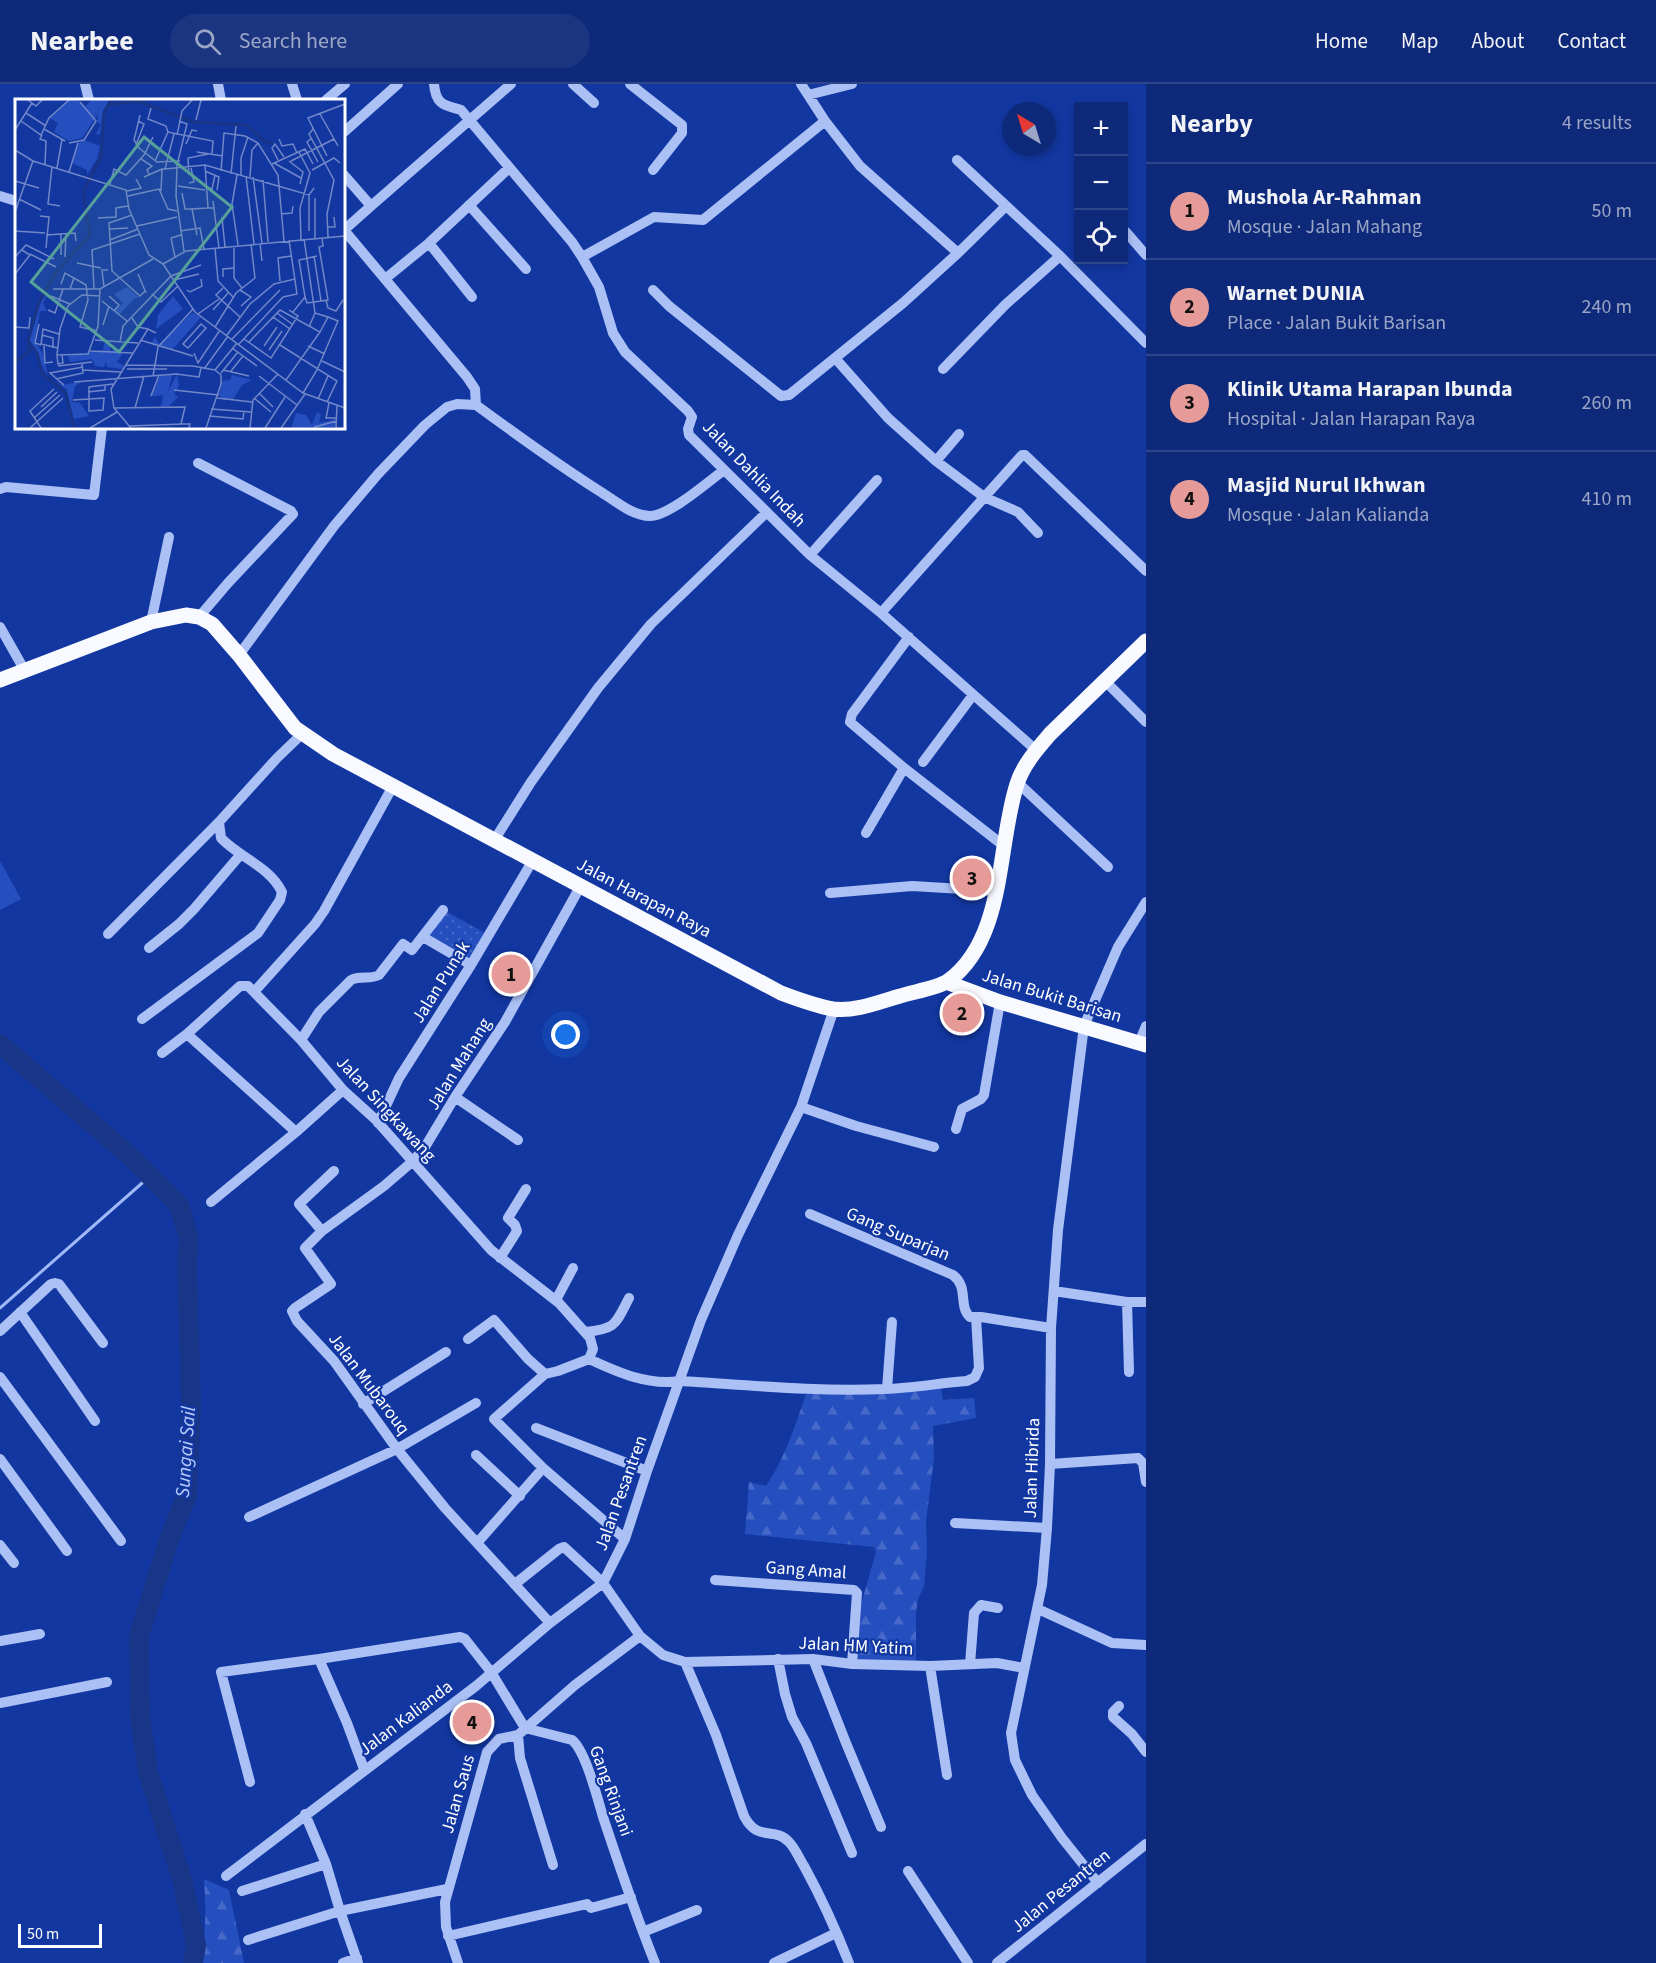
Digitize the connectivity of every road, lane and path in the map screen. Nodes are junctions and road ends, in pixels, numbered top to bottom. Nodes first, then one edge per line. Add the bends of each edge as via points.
1 (85, 84) edge
2 (218, 84) edge
3 (292, 84) edge
4 (345, 84) edge
5 (398, 84) edge
6 (434, 84) edge
7 (511, 84) edge
8 (573, 84) edge
9 (630, 84) edge
10 (801, 84) edge
11 (852, 84) edge
12 (808, 95) junction
13 (89, 99) edge
14 (221, 99) edge
15 (297, 99) edge
16 (327, 99) edge
17 (594, 103) dead end
18 (469, 121) junction
19 (825, 122) junction
20 (345, 131) edge
21 (957, 160) dead end
22 (509, 168) junction
23 (653, 170) dead end
24 (345, 177) edge
25 (0, 196) edge
26 (15, 201) edge
27 (469, 205) junction
28 (371, 206) junction
29 (1006, 206) junction
30 (345, 229) edge
31 (345, 231) edge
32 (1128, 234) edge
33 (429, 243) junction
34 (958, 253) junction
35 (1146, 255) edge
36 (1060, 256) junction
37 (582, 257) junction
38 (526, 270) dead end
39 (385, 279) junction
40 (653, 290) dead end
41 (472, 297) dead end
42 (1146, 343) edge
43 (835, 358) junction
44 (943, 369) dead end
45 (476, 405) junction
46 (102, 429) edge
47 (959, 434) dead end
48 (936, 461) junction
49 (198, 463) dead end
50 (724, 470) junction
51 (877, 480) dead end
52 (0, 489) edge
53 (984, 497) junction
54 (766, 512) junction
55 (1038, 532) dead end
56 (169, 537) dead end
57 (810, 555) junction
58 (1146, 571) edge
59 (880, 613) junction
60 (199, 617) junction
61 (151, 622) junction
62 (0, 627) edge
63 (909, 637) junction
64 (1146, 641) edge
65 (239, 655) junction
66 (25, 671) junction
67 (0, 680) edge
68 (1105, 681) junction
69 (973, 695) junction
70 (1146, 722) edge
71 (302, 734) junction
72 (1036, 750) junction
73 (923, 762) dead end
74 (904, 768) junction
75 (1017, 782) junction
76 (393, 786) junction
77 (219, 822) junction
78 (866, 833) dead end
79 (495, 839) junction
80 (1004, 846) junction
81 (241, 854) junction
82 (533, 860) junction
83 (1108, 867) dead end
84 (580, 887) junction
85 (996, 891) junction
86 (830, 893) dead end
87 (1146, 902) edge
88 (443, 910) dead end
89 (108, 934) dead end
90 (423, 937) junction
91 (149, 948) dead end
92 (471, 965) junction
93 (946, 982) junction
94 (254, 993) junction
95 (1000, 1002) junction
96 (834, 1009) junction
97 (142, 1019) dead end
98 (1084, 1026) junction
99 (1146, 1026) edge
100 (188, 1034) junction
101 (301, 1040) junction
102 (1143, 1044) edge
103 (162, 1053) dead end
104 (343, 1090) junction
105 (455, 1097) junction
106 (801, 1107) junction
107 (378, 1123) junction
108 (956, 1129) dead end
109 (297, 1132) junction
110 (518, 1140) dead end
111 (934, 1147) dead end
112 (413, 1161) junction
113 (334, 1171) dead end
114 (526, 1189) dead end
115 (211, 1202) dead end
116 (810, 1214) dead end
117 (322, 1231) junction
118 (500, 1258) junction
119 (573, 1268) dead end
120 (1054, 1291) junction
121 (629, 1298) dead end
122 (556, 1300) junction
123 (1127, 1302) junction
124 (1146, 1302) edge
125 (20, 1312) junction
126 (976, 1317) junction
127 (892, 1322) dead end
128 (1051, 1328) junction
129 (0, 1331) edge
130 (585, 1332) junction
131 (468, 1339) dead end
132 (103, 1343) dead end
133 (446, 1352) dead end
134 (589, 1359) junction
135 (1129, 1372) dead end
136 (545, 1374) junction
137 (0, 1377) edge
138 (680, 1381) junction
139 (887, 1389) junction
140 (476, 1403) dead end
141 (363, 1404) junction
142 (95, 1421) dead end
143 (536, 1428) dead end
144 (397, 1449) junction
145 (476, 1455) dead end
146 (0, 1459) edge
147 (1050, 1464) junction
148 (543, 1468) junction
149 (647, 1470) junction
150 (1146, 1482) edge
151 (520, 1496) junction
152 (249, 1517) dead end
153 (955, 1523) dead end
154 (1047, 1528) junction
155 (626, 1539) junction
156 (120, 1541) dead end
157 (477, 1543) junction
158 (0, 1545) edge
159 (67, 1551) dead end
160 (14, 1563) dead end
161 (715, 1580) dead end
162 (603, 1583) junction
163 (515, 1584) junction
164 (998, 1608) dead end
165 (1038, 1609) junction
166 (550, 1623) junction
167 (40, 1634) dead end
168 (640, 1636) junction
169 (0, 1641) edge
170 (1146, 1645) edge
171 (319, 1659) junction
172 (778, 1659) junction
173 (813, 1659) junction
174 (685, 1662) junction
175 (852, 1664) junction
176 (970, 1664) junction
177 (930, 1666) junction
178 (1024, 1668) junction
179 (491, 1672) junction
180 (106, 1682) dead end
181 (0, 1703) edge
182 (1119, 1706) dead end
183 (522, 1731) junction
184 (1146, 1752) edge
185 (364, 1770) junction
186 (947, 1775) dead end
187 (250, 1782) dead end
188 (305, 1814) junction
189 (881, 1827) dead end
190 (1146, 1844) edge
191 (852, 1853) dead end
192 (327, 1864) junction
193 (553, 1865) dead end
194 (908, 1871) dead end
195 (226, 1876) dead end
196 (1098, 1882) junction
197 (447, 1889) junction
198 (242, 1892) dead end
199 (631, 1897) junction
200 (697, 1910) dead end
201 (340, 1911) junction
202 (643, 1932) junction
203 (836, 1933) junction
204 (448, 1936) junction
205 (248, 1940) dead end
206 (357, 1961) edge
207 (343, 1963) edge
208 (458, 1963) edge
209 (656, 1963) edge
210 (774, 1963) edge
211 (849, 1963) edge
212 (968, 1963) edge
213 (997, 1963) edge

1 - 13 street
2 - 14 street
3 - 15 street
4 - 16 street
5 - 20 street
6 - 18 street, Jalan Dahlia Indah via 436,95 445,106 460,109
7 - 18 street
8 - 17 street
9 - 23 street via 682,125 682,132
10 - 12 street
11 - 12 street
12 - 19 street
18 - 22 street, Jalan Dahlia Indah
18 - 28 street
19 - 34 street via 866,172
19 - 37 street via 704,220 654,217
21 - 29 street
22 - 27 street
22 - 37 street, Jalan Dahlia Indah
24 - 28 street
25 - 26 street
27 - 33 street
27 - 38 street
28 - 30 street
29 - 34 street
29 - 36 street
31 - 39 street
32 - 35 street
33 - 39 street
33 - 41 street
34 - 43 street
36 - 42 street
36 - 44 street
37 - 50 street, Jalan Dahlia Indah via 598,287 617,342 688,411 692,417 689,435
39 - 45 street via 467,377 475,389
40 - 43 street via 782,396 789,395
43 - 48 street via 888,418
45 - 50 street via 581,479 642,514 650,516 668,510
45 - 65 street via 447,407 425,424 334,526
46 - 52 street via 94,495
47 - 48 street
48 - 53 street
49 - 60 street via 293,514
50 - 54 street, Jalan Dahlia Indah
51 - 57 street
53 - 55 street via 1018,512
53 - 58 street via 1025,455
53 - 59 street
54 - 57 street, Jalan Dahlia Indah
54 - 79 street via 651,624 585,707
56 - 61 street
57 - 59 street, Jalan Dahlia Indah
59 - 63 street, Jalan Dahlia Indah
60 - 61 main road via 174,616
60 - 65 main road, Jalan Harapan Raya via 217,629
61 - 66 main road
62 - 66 street
63 - 69 street, Jalan Dahlia Indah
63 - 74 street via 850,719
64 - 68 main road
65 - 71 main road, Jalan Harapan Raya
66 - 67 main road
68 - 70 street
68 - 72 main road
69 - 72 street, Jalan Dahlia Indah
69 - 73 street
71 - 76 main road, Jalan Harapan Raya
71 - 77 street
72 - 75 main road
74 - 78 street
74 - 80 street
75 - 80 main road
75 - 83 street
76 - 79 main road, Jalan Harapan Raya
76 - 94 street via 324,911
77 - 81 street via 221,838
77 - 89 street
79 - 82 main road, Jalan Harapan Raya
80 - 85 main road
81 - 91 street via 194,909
81 - 97 street via 271,876 282,892 280,900 258,933
82 - 84 main road, Jalan Harapan Raya
82 - 92 street, Jalan Punak
84 - 96 main road, Jalan Harapan Raya via 781,993
84 - 105 street, Jalan Mahang via 505,1022
85 - 86 street via 912,886
85 - 93 main road via 984,935
87 - 98 street, Jalan Hibrida via 1118,946
88 - 90 street
90 - 92 street
90 - 101 street via 412,950 403,944 374,978 351,980 319,1012
92 - 107 street, Jalan Punak via 399,1078
93 - 95 main road, Jalan Bukit Barisan
93 - 96 main road, Jalan Harapan Raya via 864,1006
94 - 100 street via 248,986 240,986
94 - 101 street, Jalan Singkawang
95 - 98 main road, Jalan Bukit Barisan
95 - 108 street via 984,1095 962,1108
96 - 106 street, Jalan Pesantren
98 - 102 main road, Jalan Bukit Barisan
98 - 120 street, Jalan Hibrida
99 - 102 street
100 - 103 street
100 - 109 street
101 - 104 street, Jalan Singkawang
104 - 107 street, Jalan Singkawang
104 - 109 street
105 - 110 street
105 - 112 street, Jalan Mahang via 437,1130
106 - 111 street
106 - 138 street, Jalan Pesantren via 738,1235 701,1320
107 - 112 street, Jalan Singkawang
109 - 115 street
112 - 117 street, Jalan Mubarouq
112 - 118 street, Jalan Singkawang
113 - 117 street via 299,1203
114 - 118 street via 508,1218 517,1231
116 - 126 street, Gang Suparjan via 953,1275 961,1283 966,1312
117 - 141 street, Jalan Mubarouq via 305,1248 331,1284 292,1311 334,1361
118 - 122 street, Jalan Singkawang
119 - 122 street
120 - 123 street
120 - 128 street, Jalan Hibrida
121 - 130 street via 615,1324 608,1329
122 - 130 street, Jalan Singkawang
123 - 124 street
123 - 135 street
125 - 129 street
125 - 132 street via 51,1284 59,1284
125 - 142 street
126 - 128 street
126 - 139 street via 979,1368 975,1377
127 - 139 street
128 - 147 street, Jalan Hibrida
130 - 134 street via 593,1349
131 - 136 street via 495,1321
133 - 141 street
134 - 136 street
134 - 138 street via 620,1373 664,1384
136 - 148 street via 494,1419
137 - 156 street
138 - 139 street via 803,1389
138 - 149 street, Jalan Pesantren
140 - 144 street
141 - 144 street, Jalan Mubarouq
143 - 149 street
144 - 152 street
144 - 157 street, Jalan Mubarouq
145 - 151 street
146 - 159 street
147 - 150 street via 1138,1458 1143,1463
147 - 154 street, Jalan Hibrida
148 - 151 street
148 - 155 street
149 - 155 street, Jalan Pesantren
151 - 157 street
153 - 154 street
154 - 165 street, Jalan Hibrida
155 - 162 street, Jalan Pesantren
157 - 163 street, Jalan Mubarouq
158 - 160 street
161 - 175 street, Gang Amal via 854,1590 857,1593
162 - 163 street via 562,1547
162 - 166 street, Jalan Kalianda
162 - 168 street
163 - 166 street, Jalan Mubarouq
164 - 176 street via 981,1605 975,1613
165 - 170 street via 1112,1643
165 - 178 street, Jalan Hibrida
166 - 179 street, Jalan Kalianda
167 - 169 street
168 - 174 street via 663,1655
168 - 183 street, Jalan Saus
171 - 179 street via 460,1637
171 - 185 street
171 - 187 street via 221,1672
172 - 173 street, Jalan HM Yatim
172 - 174 street, Jalan HM Yatim
172 - 191 street via 792,1717
173 - 175 street, Jalan HM Yatim
173 - 189 street
174 - 203 street via 749,1826 789,1841 816,1887
175 - 177 street, Jalan HM Yatim
176 - 177 street, Jalan HM Yatim
176 - 178 street, Jalan HM Yatim
177 - 186 street
178 - 196 street, Jalan Hibrida via 1011,1733 1015,1760 1046,1817
179 - 183 street
179 - 185 street, Jalan Kalianda
180 - 181 street
182 - 184 street via 1113,1717
183 - 193 street via 520,1758
183 - 197 street, Jalan Saus via 499,1739 487,1752
183 - 199 street, Gang Rinjani via 577,1744
185 - 188 street, Jalan Kalianda
188 - 192 street
188 - 195 street, Jalan Kalianda
190 - 196 street, Jalan Pesantren
192 - 198 street
192 - 201 street
194 - 212 street
196 - 213 street, Jalan Pesantren
197 - 201 street
197 - 204 street, Jalan Saus via 444,1916
199 - 202 street, Gang Rinjani
199 - 204 street
200 - 202 street
201 - 205 street
201 - 206 street
202 - 209 street, Gang Rinjani
203 - 210 street
203 - 211 street
204 - 208 street, Jalan Saus
206 - 207 street

